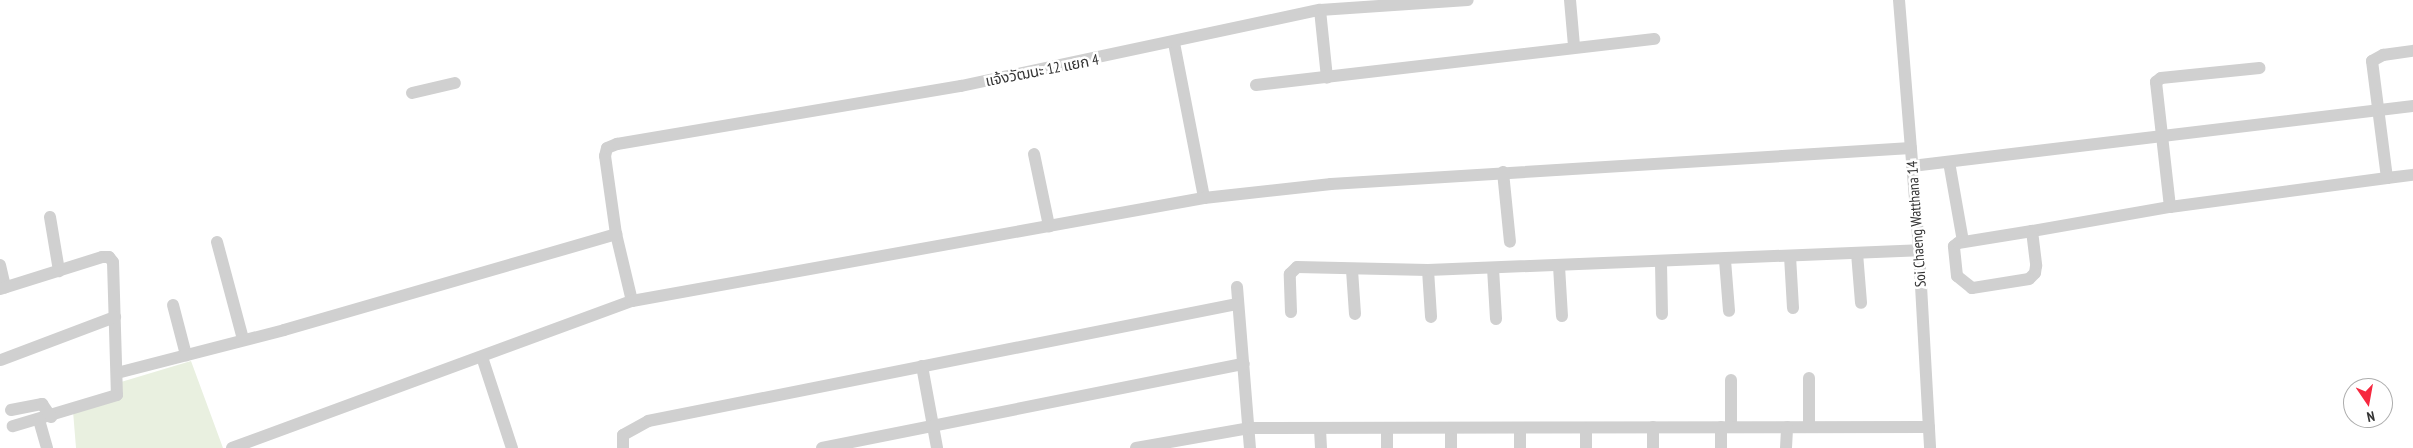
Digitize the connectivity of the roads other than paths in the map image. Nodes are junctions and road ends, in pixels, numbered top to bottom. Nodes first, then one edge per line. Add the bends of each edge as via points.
1 (1468, 0) edge
2 (1570, 0) edge
3 (1899, 0) edge
4 (1436, 2) edge
5 (1320, 10) junction
6 (1654, 39) dead end
7 (1174, 43) junction
8 (1574, 46) junction
9 (2413, 51) edge
10 (2259, 68) dead end
11 (1327, 78) junction
12 (455, 83) dead end
13 (1256, 86) dead end
14 (412, 93) dead end
15 (2413, 106) edge
16 (2378, 110) junction
17 (2162, 136) junction
18 (1911, 148) junction
19 (1034, 154) dead end
20 (1949, 162) junction
21 (1912, 166) junction
22 (1503, 172) junction
23 (2413, 175) edge
24 (2387, 178) junction
25 (1204, 198) junction
26 (2170, 207) junction
27 (50, 217) dead end
28 (1049, 226) junction
29 (2032, 232) junction
30 (616, 234) junction
31 (1963, 241) junction
32 (217, 242) dead end
33 (1510, 242) dead end
34 (1919, 250) junction
35 (1857, 253) junction
36 (1790, 256) junction
37 (1725, 260) junction
38 (1661, 263) junction
39 (0, 265) edge
40 (1559, 266) junction
41 (1493, 268) junction
42 (59, 270) junction
43 (1352, 270) junction
44 (1428, 270) junction
45 (1237, 287) dead end
46 (2, 288) edge
47 (632, 301) junction
48 (1861, 303) dead end
49 (1237, 304) junction
50 (173, 305) dead end
51 (1793, 308) dead end
52 (1729, 311) dead end
53 (1291, 312) dead end
54 (1355, 314) dead end
55 (1662, 314) dead end
56 (1562, 316) dead end
57 (1431, 317) dead end
58 (115, 318) junction
59 (1496, 319) dead end
60 (243, 339) junction
61 (186, 355) junction
62 (482, 357) junction
63 (1, 360) edge
64 (1244, 364) junction
65 (922, 366) junction
66 (117, 373) junction
67 (1809, 378) dead end
68 (1731, 380) dead end
69 (11, 410) dead end
70 (45, 419) junction
71 (933, 425) junction
72 (13, 426) dead end
73 (1929, 426) junction
74 (1726, 427) junction
75 (1787, 427) junction
76 (1809, 427) junction
77 (1250, 428) junction
78 (1320, 428) junction
79 (1387, 428) junction
80 (1451, 428) junction
81 (1520, 428) junction
82 (1586, 428) junction
83 (1653, 428) junction
84 (268, 442) edge
85 (47, 448) edge
86 (232, 448) edge
87 (512, 448) edge
88 (623, 448) edge
89 (822, 448) edge
90 (936, 448) edge
91 (1136, 448) edge
92 (1250, 448) edge
93 (1321, 448) edge
94 (1387, 448) edge
95 (1452, 448) edge
96 (1520, 448) edge
97 (1586, 448) edge
98 (1653, 448) edge
99 (1720, 448) edge
100 (1786, 448) edge
101 (1930, 448) edge

1 - 4 street, แจ้งวัฒนะ 12 แยก 4
2 - 8 street
3 - 18 street, Soi Chaeng Watthana 14
4 - 5 street, แจ้งวัฒนะ 12 แยก 4
5 - 7 street, แจ้งวัฒนะ 12 แยก 4
5 - 11 street
6 - 8 street
7 - 25 street
7 - 30 street, แจ้งวัฒนะ 12 แยก 4 via 961,86 616,144 607,148 605,156
8 - 11 street
9 - 16 street via 2383,55 2372,61
10 - 17 street via 2158,80
11 - 13 street
12 - 14 street
15 - 16 street
16 - 17 street
16 - 24 street
17 - 20 street
17 - 26 street
18 - 21 street, Soi Chaeng Watthana 14
18 - 22 street
19 - 28 street
20 - 21 street
20 - 31 street
21 - 34 street, Soi Chaeng Watthana 14
22 - 25 street via 1331,184
22 - 33 street
23 - 24 street
24 - 26 street
25 - 28 street
26 - 29 street
27 - 42 street
28 - 47 street
29 - 31 street
29 - 31 street via 2035,273 2029,280 2010,284 1972,288 1960,282 1954,246
30 - 47 street
30 - 60 street
32 - 60 street
34 - 35 street
34 - 73 street, Soi Chaeng Watthana 14
35 - 36 street
35 - 48 street
36 - 37 street
36 - 51 street
37 - 38 street
37 - 52 street
38 - 40 street
38 - 55 street
39 - 46 street
40 - 41 street
40 - 56 street
41 - 44 street
41 - 59 street
42 - 46 street
42 - 58 street via 109,257 113,262
43 - 44 street
43 - 53 street via 1293,270
43 - 54 street
44 - 57 street
45 - 49 street
47 - 62 street
49 - 64 street
49 - 65 street
50 - 61 street
58 - 63 street
58 - 66 street
60 - 61 street
61 - 66 street
62 - 84 street
62 - 87 street
64 - 71 street
64 - 77 street
65 - 71 street
65 - 88 street via 648,421 623,435
66 - 70 street via 117,395
67 - 76 street
68 - 74 street
69 - 70 street via 42,404
70 - 72 street
70 - 85 street
71 - 89 street
71 - 90 street
73 - 76 street
73 - 101 street, Soi Chaeng Watthana 14
74 - 75 street
74 - 83 street
74 - 99 street
75 - 76 street
75 - 100 street
77 - 78 street
77 - 91 street
77 - 92 street
78 - 79 street
78 - 93 street
79 - 80 street
79 - 94 street
80 - 81 street
80 - 95 street
81 - 82 street
81 - 96 street
82 - 83 street
82 - 97 street
83 - 98 street
84 - 86 street

